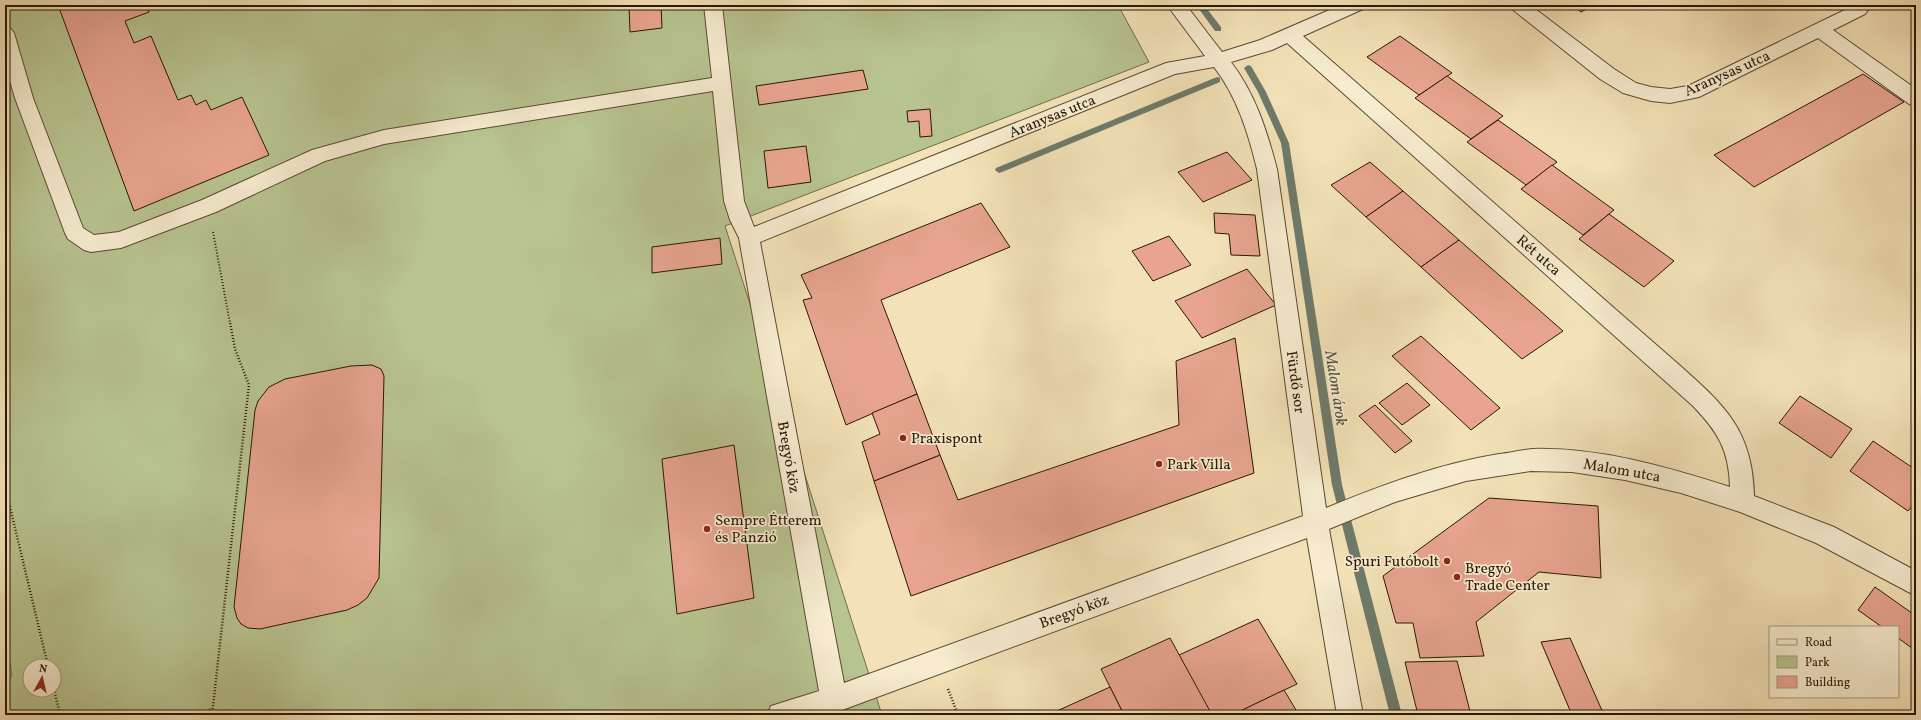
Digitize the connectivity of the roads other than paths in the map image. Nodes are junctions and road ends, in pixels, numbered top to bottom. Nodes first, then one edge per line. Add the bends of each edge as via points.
1 (713, 5) edge
2 (1176, 5) edge
3 (1357, 5) edge
4 (1518, 5) edge
5 (1859, 10) dead end
6 (1819, 29) junction
7 (5, 33) edge
8 (1290, 35) junction
9 (1218, 60) junction
10 (722, 83) junction
11 (1916, 99) edge
12 (749, 238) junction
13 (1742, 502) junction
14 (1316, 523) junction
15 (1916, 584) edge
16 (834, 700) junction
17 (780, 715) edge
18 (1350, 715) edge

1 - 10 street, Bregyó köz
2 - 9 street, Fürdő sor
3 - 8 street, Aranysas utca
4 - 6 street, Aranysas utca via 1607,74 1630,88 1670,96 1692,92
5 - 6 street, Aranysas utca
6 - 11 street
7 - 10 street via 24,98 75,233 91,244 121,240 208,206 319,155 384,137
8 - 9 street, Aranysas utca
8 - 13 street, Rét utca via 1716,414 1729,434 1739,457
9 - 12 street, Aranysas utca via 1172,68
9 - 14 street, Fürdő sor via 1235,80 1257,130 1267,169
10 - 12 street, Bregyó köz via 734,201
12 - 16 street, Bregyó köz
13 - 14 street, Malom utca via 1681,482 1626,469 1531,460 1466,470 1393,492
13 - 15 street, Malom utca via 1825,535
14 - 16 street, Bregyó köz
14 - 18 street, Fürdő sor
16 - 17 street, Bregyó köz

